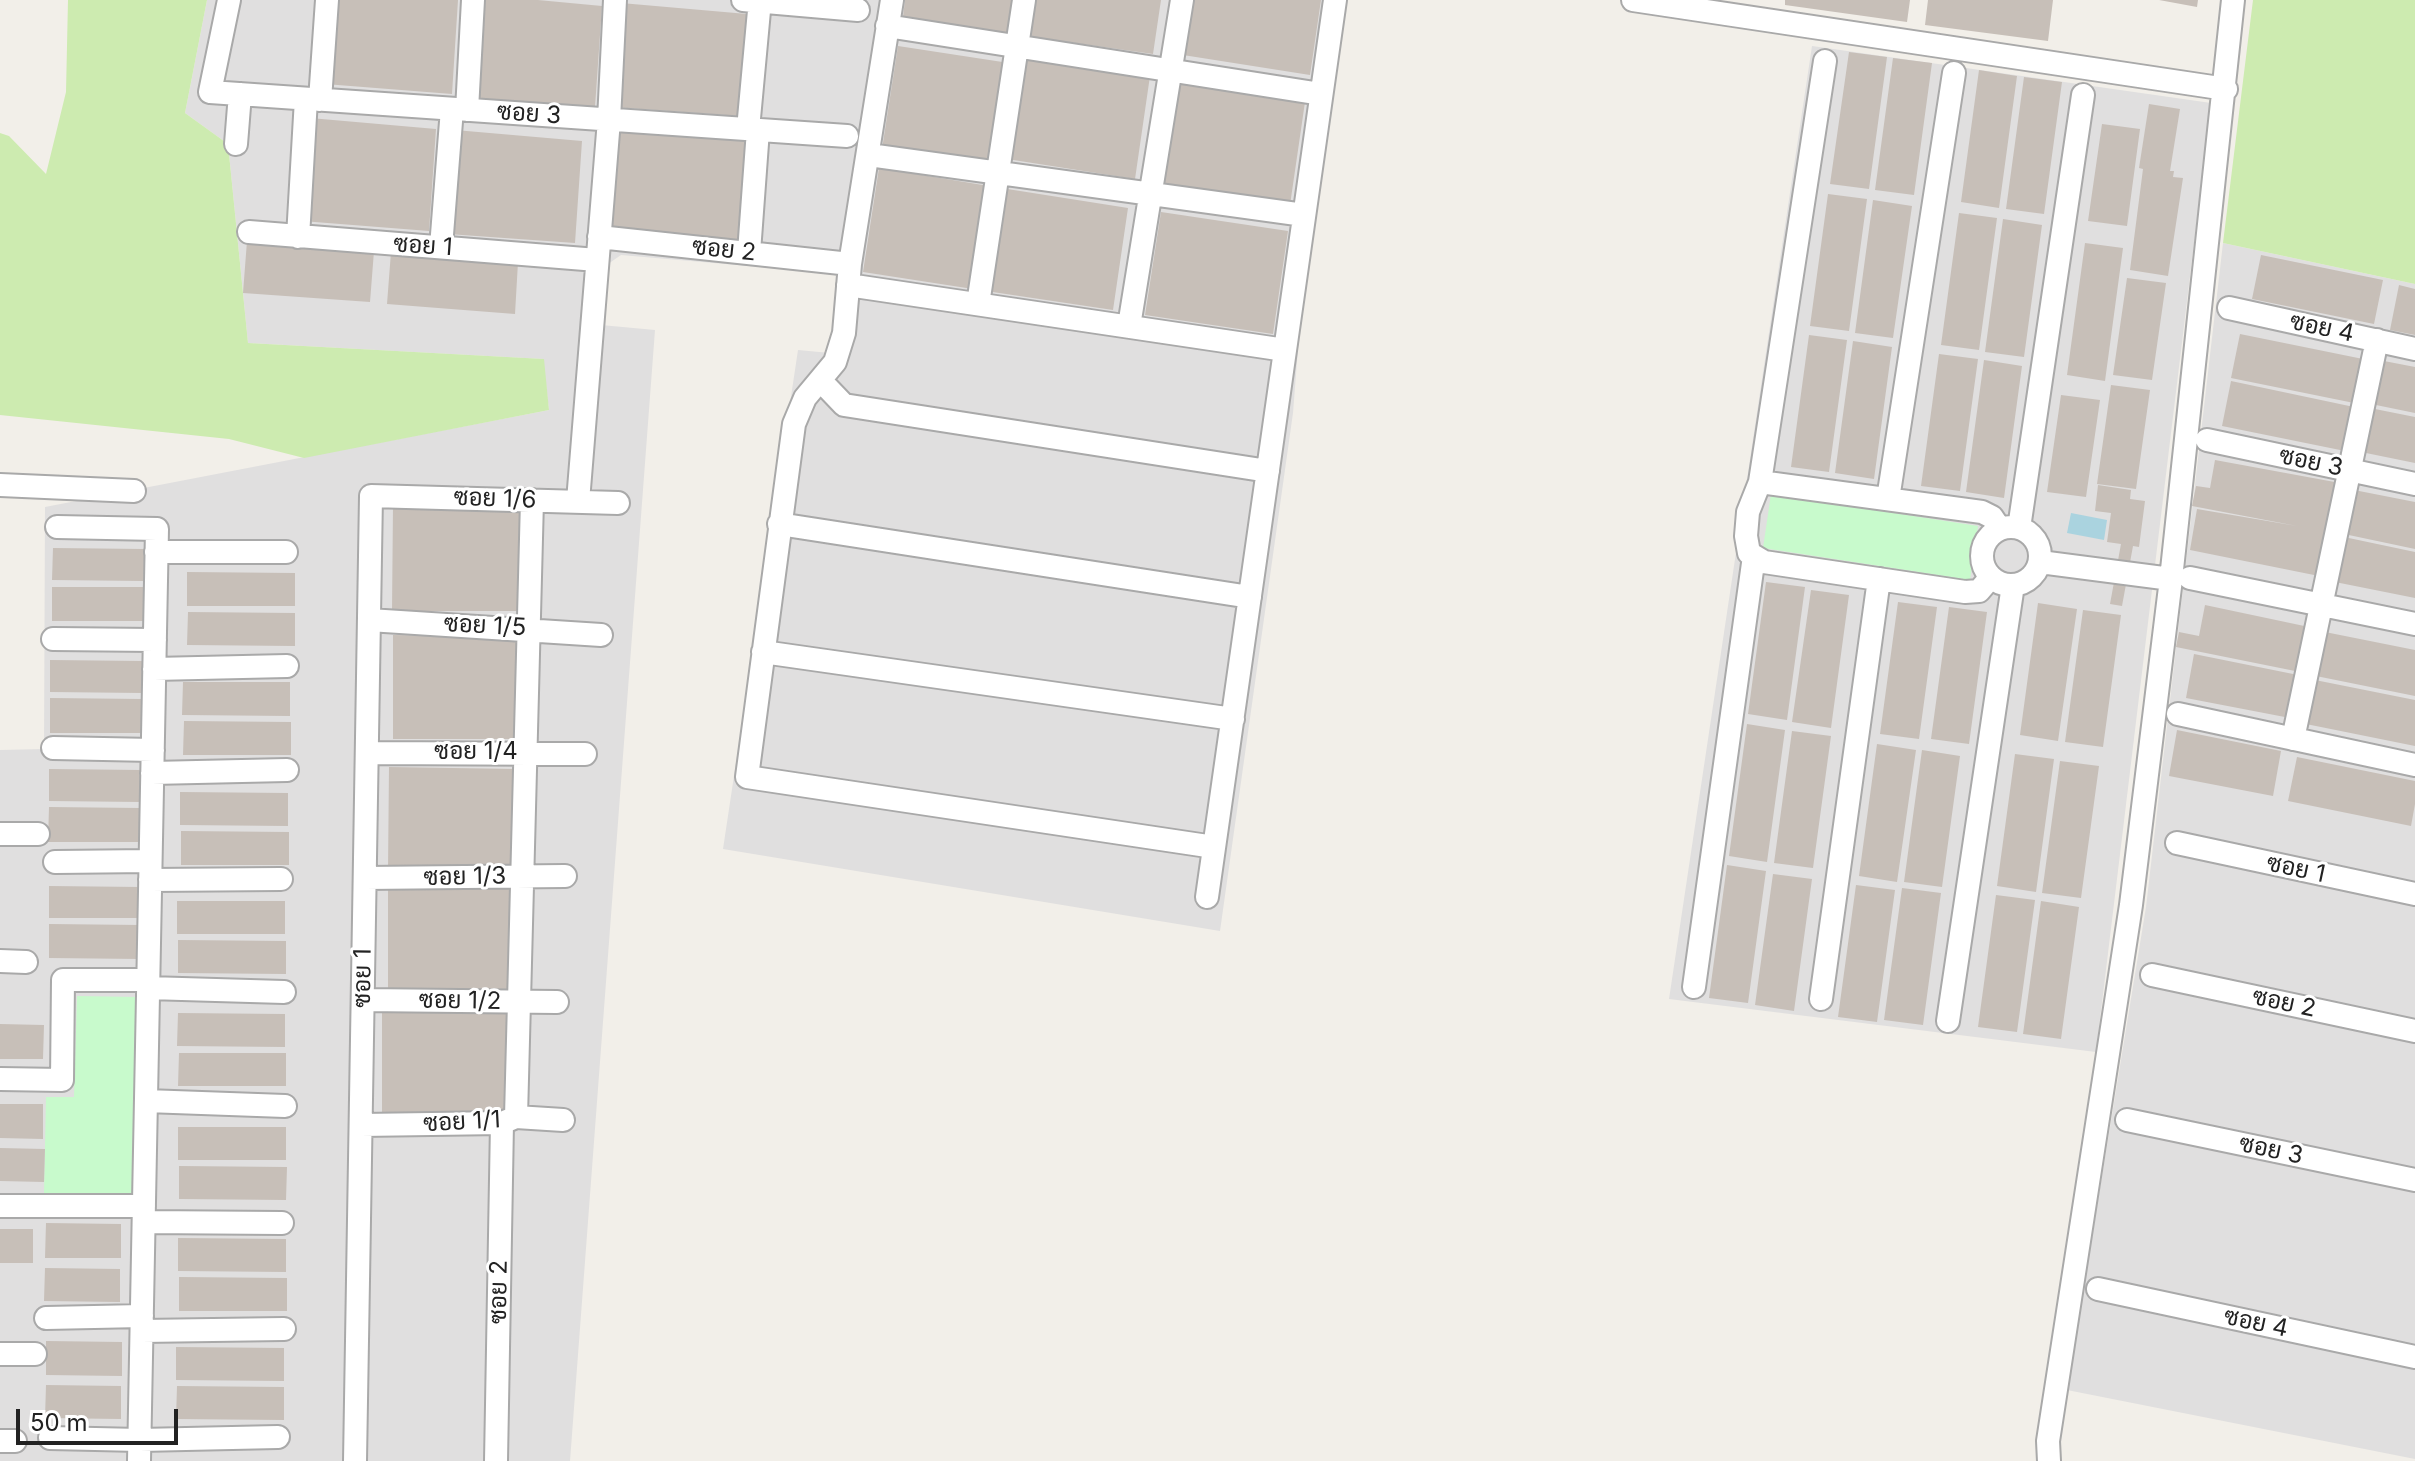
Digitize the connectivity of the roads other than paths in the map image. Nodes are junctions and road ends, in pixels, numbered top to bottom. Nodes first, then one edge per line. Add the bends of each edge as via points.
1 (229, 0) edge
2 (327, 0) edge
3 (473, 0) edge
4 (615, 0) edge
5 (754, 0) edge
6 (892, 0) edge
7 (1024, 0) edge
8 (1182, 0) edge
9 (1335, 0) edge
10 (1633, 0) edge
11 (2233, 0) edge
12 (858, 10) dead end
13 (887, 26) junction
14 (1017, 46) junction
15 (1825, 61) dead end
16 (1170, 70) junction
17 (1954, 73) dead end
18 (2226, 89) junction
19 (240, 94) junction
20 (1321, 94) junction
21 (2083, 95) dead end
22 (313, 99) junction
23 (459, 109) junction
24 (609, 120) junction
25 (753, 130) junction
26 (847, 136) dead end
27 (236, 144) dead end
28 (869, 155) junction
29 (998, 173) junction
30 (1150, 194) junction
31 (1304, 215) junction
32 (249, 232) dead end
33 (298, 237) junction
34 (441, 247) junction
35 (598, 249) junction
36 (749, 252) junction
37 (849, 274) junction
38 (978, 304) junction
39 (2229, 308) dead end
40 (1129, 326) junction
41 (2377, 340) junction
42 (2415, 349) edge
43 (1285, 350) junction
44 (821, 381) junction
45 (2207, 440) dead end
46 (2349, 470) junction
47 (1268, 471) junction
48 (1760, 482) junction
49 (2415, 484) edge
50 (0, 485) edge
51 (134, 491) dead end
52 (371, 496) joint
53 (1888, 499) junction
54 (532, 500) junction
55 (578, 501) junction
56 (618, 503) dead end
57 (779, 524) junction
58 (57, 527) dead end
59 (2010, 529) junction
60 (156, 552) junction
61 (286, 552) dead end
62 (1754, 556) junction
63 (2040, 562) junction
64 (1991, 577) junction
65 (2181, 578) junction
66 (1879, 579) junction
67 (2013, 585) junction
68 (1250, 597) junction
69 (2321, 604) junction
70 (369, 620) junction
71 (2415, 624) edge
72 (529, 629) junction
73 (601, 635) dead end
74 (53, 639) dead end
75 (155, 640) junction
76 (763, 652) junction
77 (287, 666) dead end
78 (154, 669) junction
79 (2178, 714) dead end
80 (1233, 719) junction
81 (2293, 739) junction
82 (53, 748) dead end
83 (153, 750) junction
84 (526, 752) junction
85 (367, 753) junction
86 (585, 754) dead end
87 (2415, 765) edge
88 (287, 770) dead end
89 (152, 773) junction
90 (0, 834) edge
91 (38, 834) dead end
92 (2177, 843) dead end
93 (1214, 847) junction
94 (55, 862) dead end
95 (150, 871) junction
96 (565, 876) dead end
97 (522, 877) junction
98 (365, 878) junction
99 (281, 879) dead end
100 (2415, 894) edge
101 (1207, 897) dead end
102 (0, 961) edge
103 (26, 962) dead end
104 (2152, 975) dead end
105 (148, 984) junction
106 (1694, 987) dead end
107 (284, 992) dead end
108 (1821, 999) dead end
109 (363, 1000) junction
110 (519, 1002) junction
111 (557, 1002) dead end
112 (1948, 1021) dead end
113 (2415, 1031) edge
114 (0, 1079) edge
115 (146, 1101) junction
116 (285, 1106) dead end
117 (509, 1120) junction
118 (563, 1120) dead end
119 (2127, 1120) dead end
120 (361, 1125) junction
121 (2415, 1180) edge
122 (0, 1206) edge
123 (144, 1214) junction
124 (282, 1223) dead end
125 (2098, 1289) dead end
126 (46, 1318) dead end
127 (142, 1323) junction
128 (284, 1329) dead end
129 (0, 1354) edge
130 (35, 1354) dead end
131 (2415, 1357) edge
132 (278, 1437) dead end
133 (50, 1438) dead end
134 (139, 1450) edge
135 (355, 1461) edge
136 (496, 1461) edge
137 (2049, 1461) edge

1 - 19 street, ซอย 3 via 210,92
2 - 22 street
3 - 23 street
4 - 24 street
5 - 12 street
5 - 25 street
6 - 13 street
7 - 14 street
8 - 16 street
9 - 20 street
10 - 18 street
11 - 18 street
13 - 14 street
13 - 28 street
14 - 16 street
14 - 29 street
15 - 48 street
16 - 20 street
16 - 30 street
17 - 53 street
18 - 65 street
19 - 22 street, ซอย 3
19 - 27 street
20 - 31 street
21 - 59 street
22 - 23 street, ซอย 3
22 - 33 street
23 - 24 street, ซอย 3
23 - 34 street
24 - 25 street, ซอย 3
24 - 35 street
25 - 26 street, ซอย 3
25 - 36 street
28 - 29 street
28 - 37 street
29 - 30 street
29 - 38 street
30 - 31 street
30 - 40 street
31 - 43 street
32 - 33 street, ซอย 1
33 - 34 street, ซอย 1
34 - 35 street, ซอย 1
35 - 36 street, ซอย 2
35 - 55 street
36 - 37 street, ซอย 2
37 - 38 street, ซอย 2
37 - 44 street via 844,333 835,362
38 - 40 street, ซอย 2
39 - 41 street, ซอย 4
40 - 43 street, ซอย 2
41 - 42 street, ซอย 4
41 - 46 street
43 - 47 street
44 - 47 street via 844,405
44 - 57 street via 805,398 794,424
45 - 46 street, ซอย 3
46 - 49 street, ซอย 3
46 - 69 street
47 - 68 street
48 - 53 street
48 - 62 street via 1748,512 1746,536
50 - 51 street
52 - 54 street, ซอย 1/6
52 - 70 street, ซอย 1
53 - 59 street via 1982,512
54 - 55 street, ซอย 1/6
54 - 72 street, ซอย 2
55 - 56 street, ซอย 1/6
57 - 68 street
57 - 76 street
58 - 60 street via 157,529
59 - 63 street via 2035,539
59 - 64 street via 1986,542 1982,560
60 - 61 street
60 - 75 street
62 - 66 street via 1764,562
62 - 106 street
63 - 65 street
63 - 67 street via 2026,582
64 - 66 street via 1979,591 1965,592
64 - 67 street
65 - 69 street
65 - 137 street
66 - 108 street
67 - 112 street
68 - 80 street
69 - 71 street
69 - 81 street
70 - 72 street, ซอย 1/5
70 - 85 street, ซอย 1
72 - 73 street, ซอย 1/5
72 - 84 street, ซอย 2
74 - 75 street
75 - 78 street
76 - 80 street
76 - 93 street via 747,777
77 - 78 street
78 - 83 street
79 - 81 street
80 - 93 street
81 - 87 street
82 - 83 street
83 - 89 street
84 - 85 street, ซอย 1/4
84 - 86 street, ซอย 1/4
84 - 97 street, ซอย 2
85 - 98 street, ซอย 1
88 - 89 street
89 - 95 street
90 - 91 street
92 - 100 street, ซอย 1
93 - 101 street
94 - 95 street
95 - 99 street
95 - 105 street
96 - 97 street, ซอย 1/3
97 - 98 street, ซอย 1/3
97 - 110 street, ซอย 2
98 - 109 street, ซอย 1
102 - 103 street
104 - 113 street, ซอย 2
105 - 107 street
105 - 114 street via 63,980 62,1080
105 - 115 street
109 - 110 street, ซอย 1/2
109 - 120 street, ซอย 1
110 - 111 street, ซอย 1/2
110 - 117 street, ซอย 2
115 - 116 street
115 - 123 street
117 - 118 street, ซอย 1/1
117 - 120 street, ซอย 1/1
117 - 136 street, ซอย 2
119 - 121 street, ซอย 3
120 - 135 street, ซอย 1
122 - 123 street
123 - 124 street
123 - 127 street
125 - 131 street, ซอย 4
126 - 127 street
127 - 128 street
127 - 134 street
129 - 130 street
132 - 134 street
133 - 134 street

